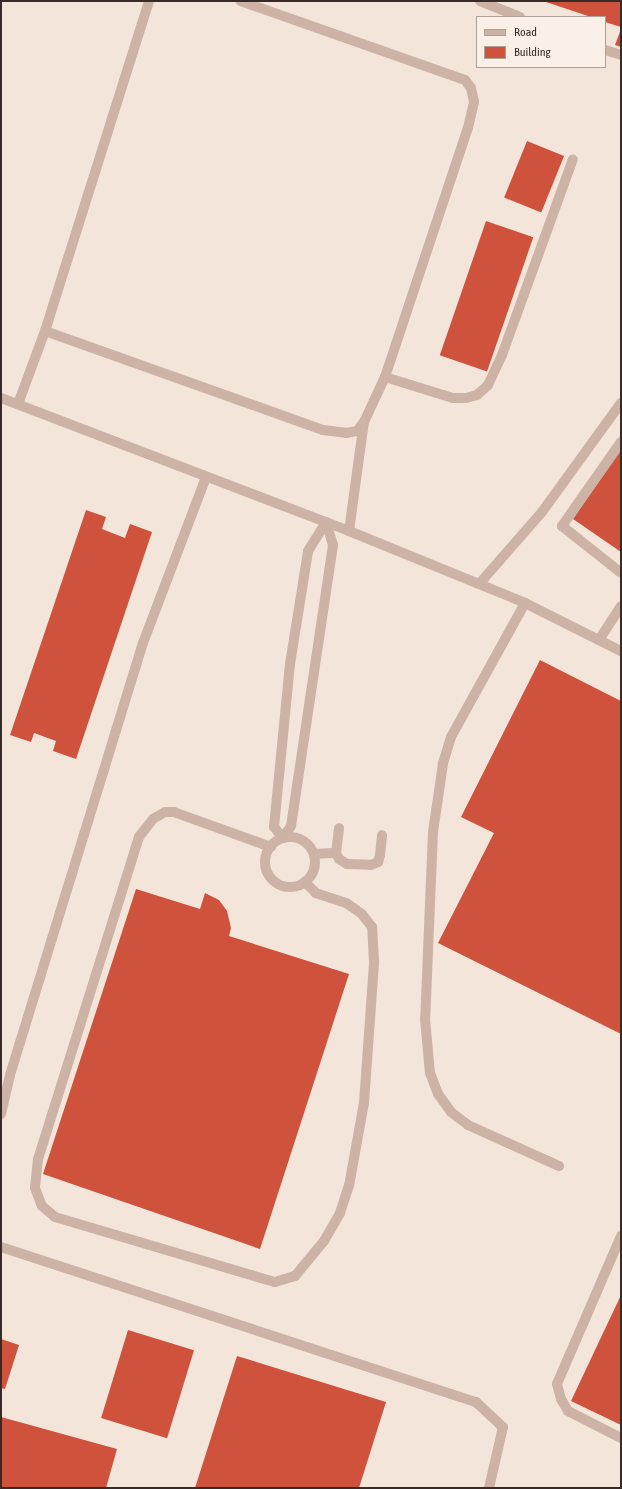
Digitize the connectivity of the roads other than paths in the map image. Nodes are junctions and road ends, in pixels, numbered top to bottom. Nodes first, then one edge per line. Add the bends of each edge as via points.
1 (149, 1) edge
2 (241, 1) edge
3 (480, 1) edge
4 (518, 16) edge
5 (606, 50) edge
6 (621, 55) edge
7 (574, 159) dead end
8 (45, 331) junction
9 (385, 377) junction
10 (1, 398) edge
11 (621, 403) edge
12 (18, 404) junction
13 (364, 422) junction
14 (621, 442) edge
15 (206, 477) junction
16 (326, 522) junction
17 (349, 531) junction
18 (621, 573) edge
19 (478, 584) junction
20 (525, 603) junction
21 (621, 606) edge
22 (599, 640) junction
23 (621, 651) edge
24 (339, 828) dead end
25 (382, 835) dead end
26 (282, 838) junction
27 (271, 847) junction
28 (336, 853) junction
29 (314, 854) junction
30 (305, 882) junction
31 (1, 1114) edge
32 (559, 1166) dead end
33 (621, 1236) edge
34 (1, 1247) edge
35 (621, 1438) edge
36 (489, 1488) edge

1 - 8 street
2 - 9 street via 465,80 471,88 474,102 468,128
3 - 4 street
5 - 6 street
7 - 9 street via 502,355 488,384 477,395 453,398
8 - 12 street
8 - 13 street via 323,430 346,434 356,431
9 - 13 street
10 - 12 street
11 - 19 street via 542,512
12 - 15 street
13 - 17 street
14 - 18 street via 562,526
15 - 16 street
15 - 31 street via 143,643 10,1075
16 - 17 street
16 - 26 street via 333,545 291,826
16 - 26 street via 308,551 290,664 274,827
17 - 19 street
19 - 20 street
20 - 22 street
20 - 32 street via 451,737 443,764 433,832 425,1019 430,1073 438,1094 451,1112 468,1125
21 - 22 street
22 - 23 street
24 - 28 street
25 - 28 street via 378,862 372,865 347,864 339,859
26 - 27 street
26 - 29 street via 302,840
27 - 30 street via 266,865 273,880 292,887
27 - 30 street via 174,812 165,812 153,819 139,837 38,1159 35,1188 42,1206 55,1217 275,1282 295,1276 324,1241 340,1213 349,1186 364,1103 374,962 372,927 362,914 346,903 316,893
28 - 29 street
29 - 30 street via 314,868
33 - 35 street via 557,1384 561,1400 568,1411
34 - 36 street via 476,1402 503,1426

